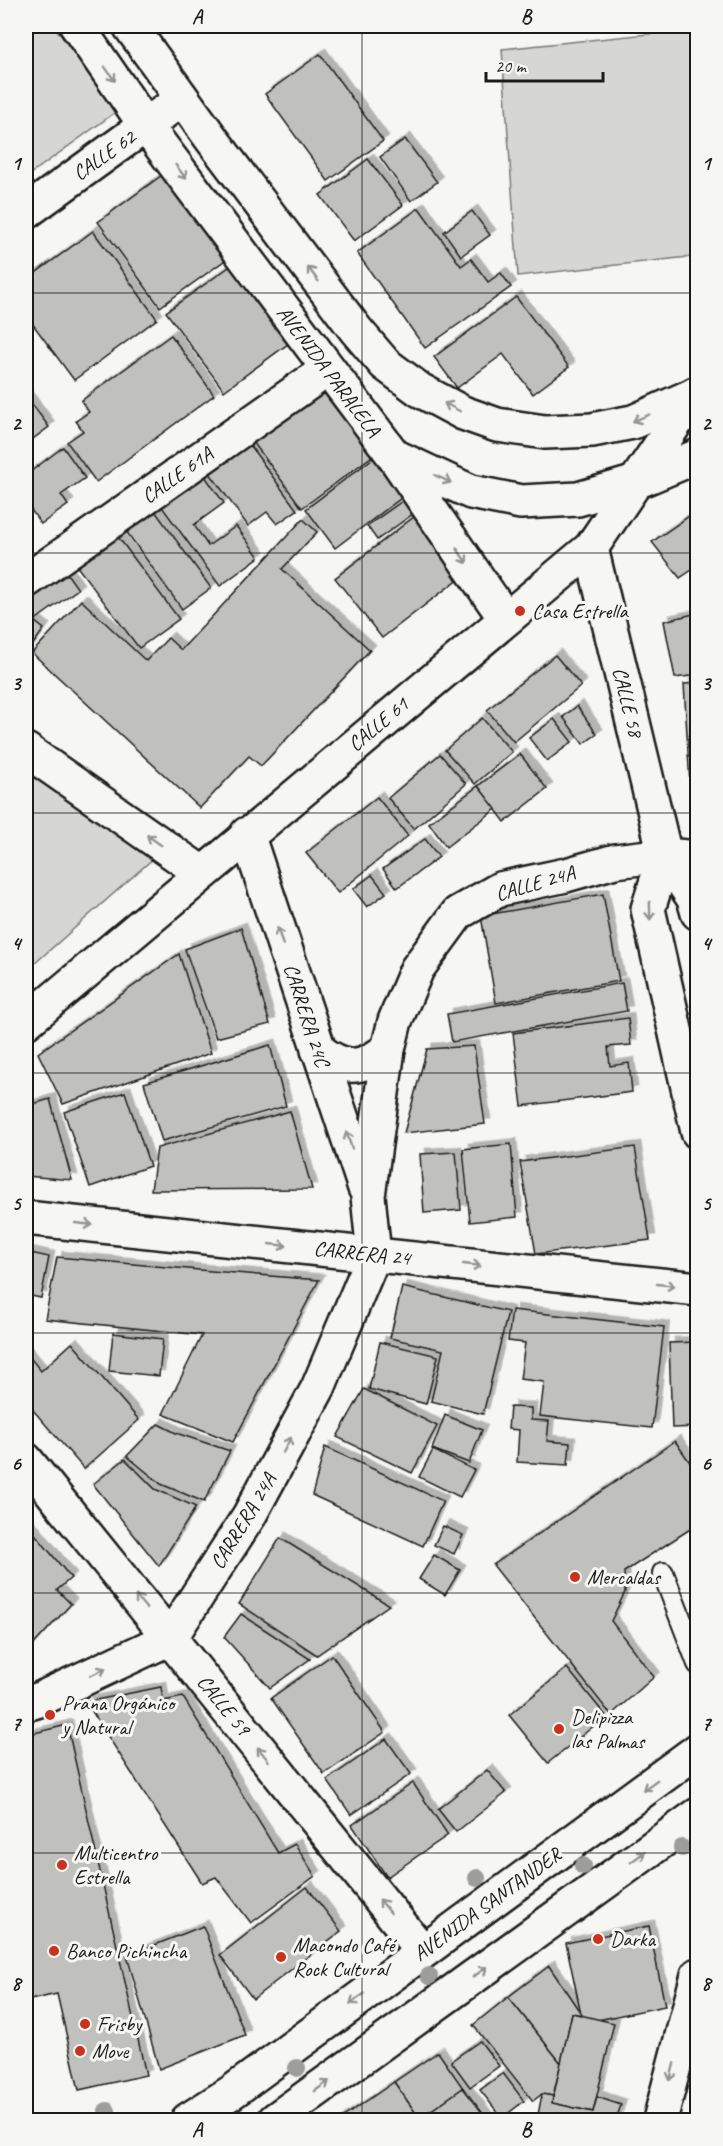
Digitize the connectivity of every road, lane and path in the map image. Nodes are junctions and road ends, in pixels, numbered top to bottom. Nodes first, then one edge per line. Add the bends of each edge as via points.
1 (77, 26) edge
2 (138, 32) edge
3 (182, 99) junction
4 (146, 126) junction
5 (26, 212) edge
6 (328, 369) junction
7 (696, 394) edge
8 (393, 456) junction
9 (698, 456) edge
10 (636, 482) junction
11 (591, 548) junction
12 (26, 581) edge
13 (505, 618) junction
14 (26, 750) edge
15 (247, 834) junction
16 (665, 855) junction
17 (698, 858) edge
18 (202, 873) junction
19 (698, 913) edge
20 (26, 1022) edge
21 (388, 1049) junction
22 (318, 1050) junction
23 (698, 1132) edge
24 (368, 1196) junction
25 (26, 1218) edge
26 (374, 1255) junction
27 (698, 1288) edge
28 (26, 1460) edge
29 (663, 1573) dead end
30 (170, 1638) junction
31 (698, 1664) edge
32 (26, 1704) edge
33 (698, 1750) edge
34 (698, 1815) edge
35 (422, 1952) junction
36 (698, 1975) edge
37 (188, 2121) edge
38 (275, 2121) edge
39 (660, 2121) edge

1 -> 4 street, AVENIDA PARALELA
2 - 3 street
3 - 4 street, CALLE 62
7 -> 3 street via 633,422 592,430 545,432 497,425 420,390 385,363 356,330
4 - 5 street, CALLE 62
4 -> 6 street, AVENIDA PARALELA
6 - 8 street, AVENIDA PARALELA
6 - 12 street, CALLE 61A
7 - 10 street, CALLE 61
8 -> 10 street, AVENIDA PARALELA via 471,492 521,502 578,499
8 -> 13 street
9 - 10 street, AVENIDA PARALELA
10 - 11 street, CALLE 61
11 - 13 street, CALLE 61
11 - 16 street, CALLE 58
13 - 15 street, CALLE 61
18 -> 14 street
15 - 18 street, CALLE 61
22 -> 15 street, CARRERA 24C
16 - 17 street, CALLE 24A
16 - 19 street, CALLE 58 via 694,899
16 - 21 street, CALLE 24A via 615,861 500,889 458,913 417,969
16 -> 23 street via 648,909
18 - 20 street, CALLE 61
21 - 22 street via 373,1061 354,1066 334,1062
21 - 24 street, CALLE 24A
24 -> 22 street, CARRERA 24C
24 - 26 street, CALLE 24A
25 -> 26 street, CARRERA 24
26 -> 27 street, CARRERA 24
30 -> 26 street, CARRERA 24A via 249,1516 318,1388
30 -> 28 street, CALLE 59
29 - 31 lane
32 -> 30 street
35 -> 30 street, CALLE 59
33 -> 35 street, AVENIDA SANTANDER
38 -> 34 street
35 -> 37 street, AVENIDA SANTANDER
36 -> 39 street

